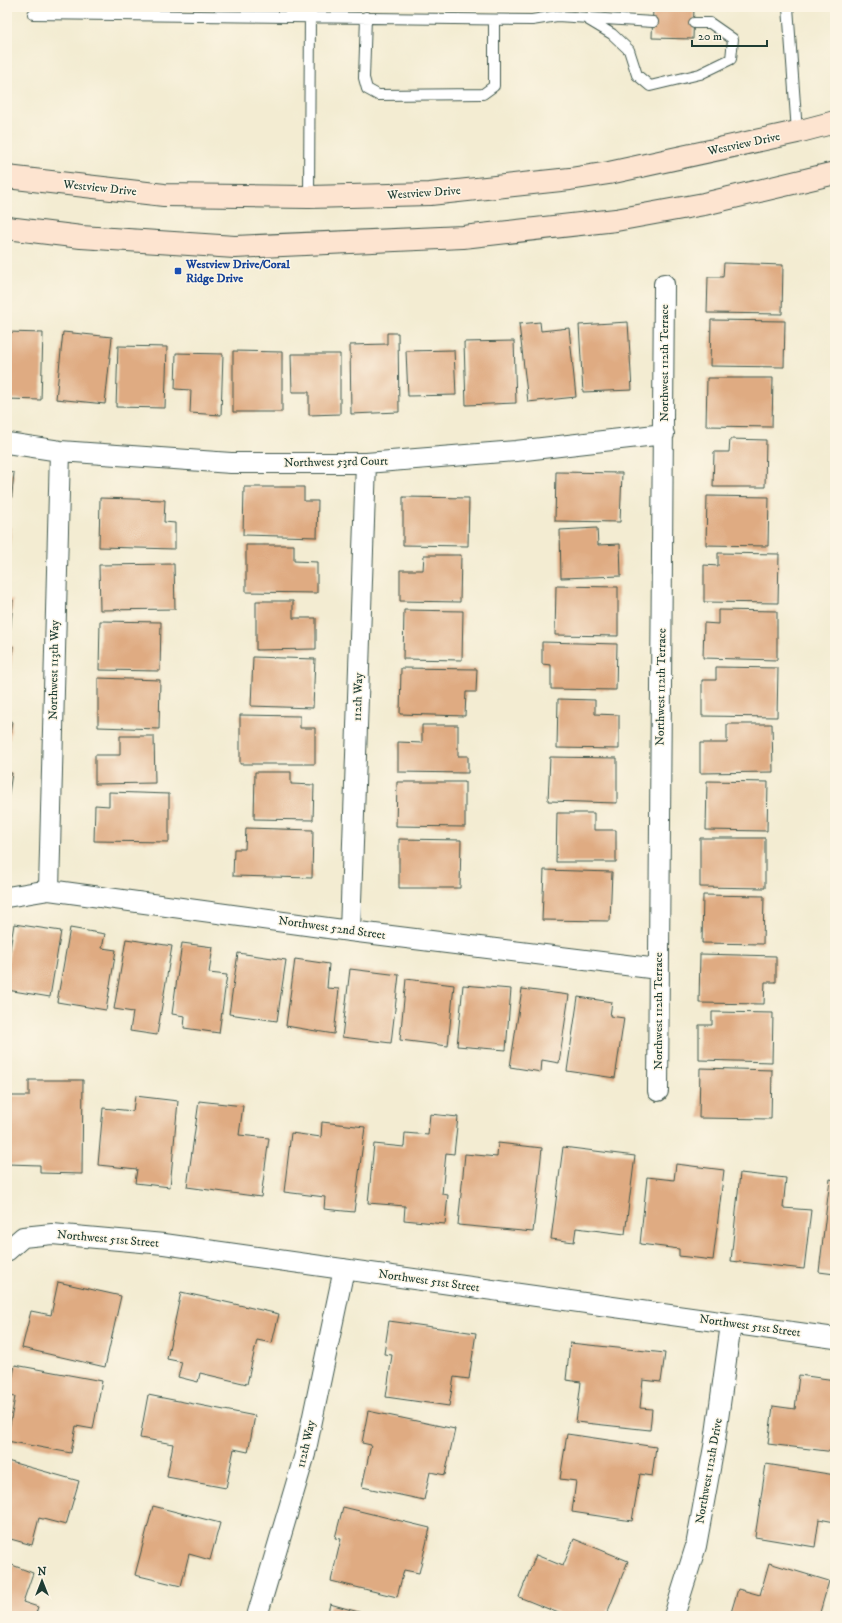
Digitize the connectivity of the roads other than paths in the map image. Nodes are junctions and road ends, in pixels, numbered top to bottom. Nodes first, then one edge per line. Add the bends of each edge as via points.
1 (788, 7) edge
2 (262, 11) edge
3 (310, 12) edge
4 (556, 12) edge
5 (33, 14) dead end
6 (366, 17) junction
7 (585, 18) junction
8 (494, 20) junction
9 (653, 22) dead end
10 (694, 23) dead end
11 (835, 122) edge
12 (797, 132) junction
13 (835, 173) edge
14 (7, 177) edge
15 (309, 197) junction
16 (7, 228) edge
17 (664, 284) dead end
18 (664, 434) junction
19 (7, 443) edge
20 (60, 450) junction
21 (366, 463) junction
22 (49, 890) junction
23 (7, 898) edge
24 (350, 931) junction
25 (658, 969) junction
26 (658, 1091) dead end
27 (7, 1251) edge
28 (344, 1269) junction
29 (731, 1324) junction
30 (835, 1338) edge
31 (257, 1616) edge
32 (674, 1616) edge

1 - 12 lane
2 - 3 lane
2 - 5 lane
3 - 6 lane
3 - 15 lane
4 - 7 lane
4 - 8 lane via 532,20
6 - 8 lane
6 - 8 lane via 364,78 366,89 378,95 483,94 494,86
7 - 9 lane
7 - 10 lane via 612,34 629,50 637,75 650,86 700,74 731,59 733,39 710,23
11 - 12 street, Westview Drive
12 - 15 street, Westview Drive via 609,173 570,179 430,194
13 - 16 street via 704,204 616,220 462,237 235,247 81,237
14 - 15 street, Westview Drive via 164,194
17 - 18 street, Northwest 112th Terrace
18 - 21 street, Northwest 53rd Court via 516,451
18 - 25 street, Northwest 112th Terrace
19 - 20 street, Northwest 53rd Court
20 - 21 street, Northwest 53rd Court via 231,463
20 - 22 street, Northwest 113th Way
21 - 24 street, 112th Way
22 - 23 street, Northwest 52nd Street
22 - 24 street, Northwest 52nd Street
24 - 25 street, Northwest 52nd Street
25 - 26 street, Northwest 112th Terrace
27 - 28 street, Northwest 51st Street via 23,1237 52,1234 164,1244
28 - 29 street, Northwest 51st Street
28 - 31 street, 112th Way via 305,1454
29 - 30 street, Northwest 51st Street
29 - 32 street, Northwest 112th Drive via 715,1441 696,1546

